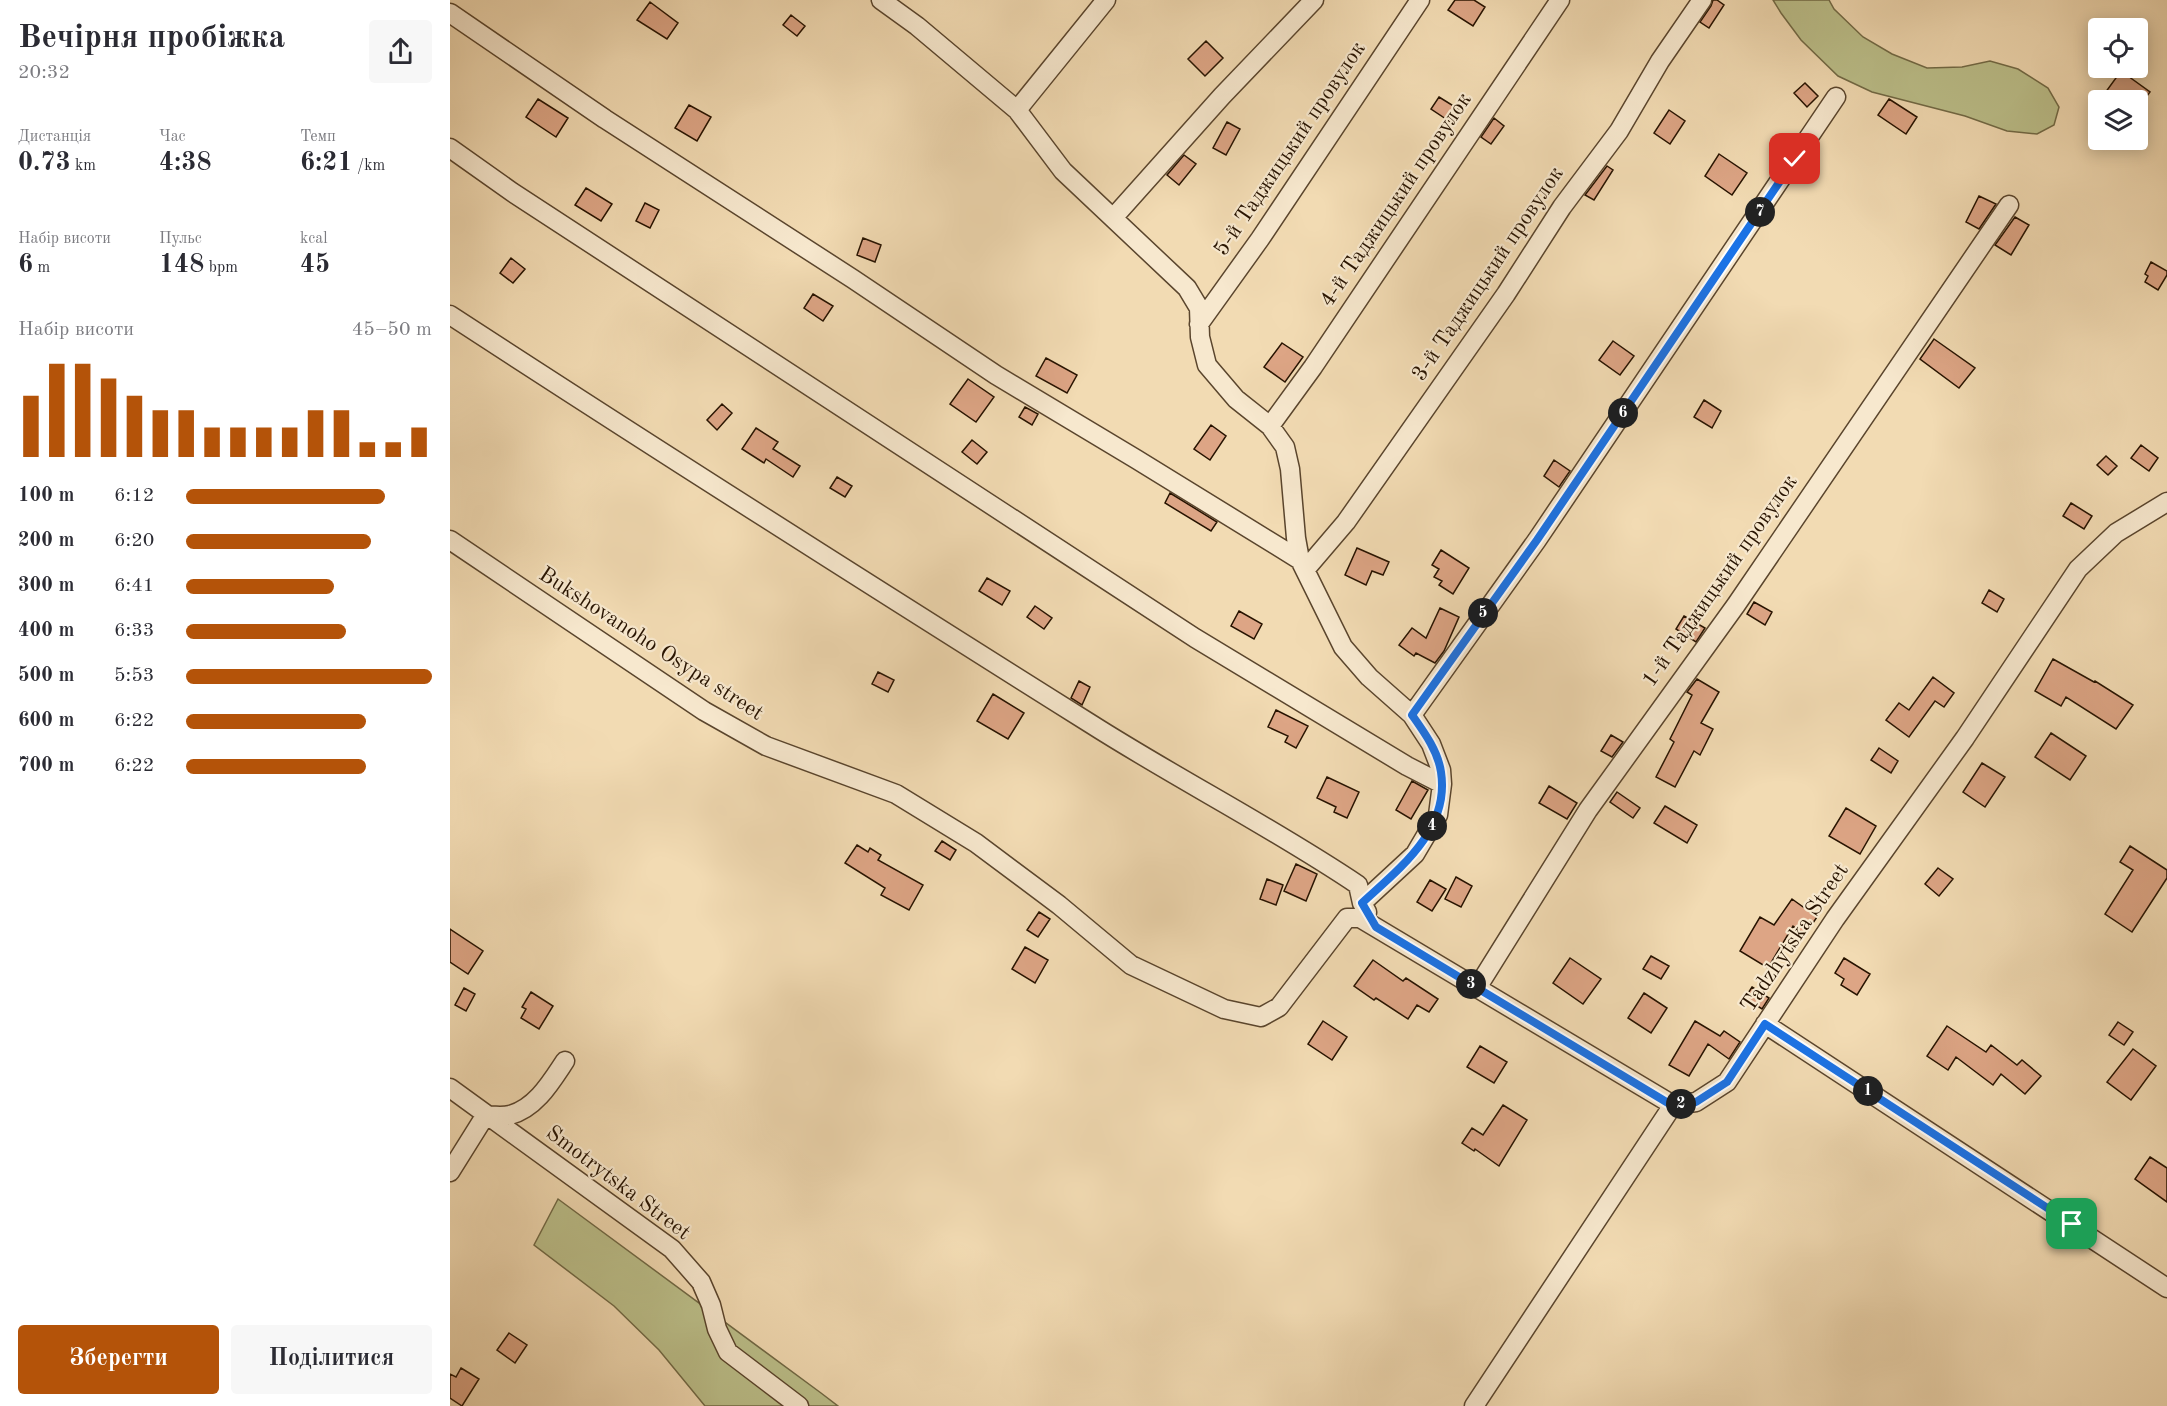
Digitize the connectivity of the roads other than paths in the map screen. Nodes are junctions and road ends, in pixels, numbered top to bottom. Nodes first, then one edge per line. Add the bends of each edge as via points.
1 (1106, 0) edge
2 (1314, 0) edge
3 (1420, 0) edge
4 (1560, 0) edge
5 (1702, 0) edge
6 (891, 3) edge
7 (450, 13) edge
8 (1836, 97) dead end
9 (1017, 110) junction
10 (450, 148) edge
11 (2009, 205) dead end
12 (1113, 218) junction
13 (450, 315) edge
14 (1200, 324) junction
15 (1270, 426) junction
16 (2167, 502) edge
17 (450, 540) edge
18 (1303, 565) junction
19 (1412, 715) junction
20 (1442, 784) junction
21 (1362, 903) junction
22 (1376, 927) junction
23 (1477, 988) junction
24 (1765, 1024) junction
25 (565, 1061) dead end
26 (450, 1088) edge
27 (1673, 1106) junction
28 (485, 1116) junction
29 (450, 1172) edge
30 (2167, 1287) edge
31 (799, 1406) edge
32 (1474, 1406) edge

1 - 9 street
2 - 12 street
3 - 14 street, 5-й Таджицький провулок
4 - 15 street, 4-й Таджицький провулок
5 - 18 street, 3-й Таджицький провулок via 1619,131 1562,207 1506,294 1346,522
6 - 9 street
7 - 18 street via 996,375
8 - 19 street via 1537,540
9 - 12 street via 1063,171
10 - 20 street via 1195,638
11 - 23 street, 1-й Таджицький провулок via 1736,605 1588,810
12 - 14 street via 1187,288 1199,308
13 - 21 street via 1094,726 1304,848 1358,885
14 - 15 street via 1207,365 1236,399
15 - 18 street via 1284,447 1290,469 1296,538
16 - 24 street, Tadzhytska Street via 2116,533 2078,569
17 - 22 street, Bukshovanoho Osypa street via 704,711 766,746 896,794 976,843 1131,964 1224,1009 1261,1017 1279,1007 1347,918 1360,918
18 - 19 street via 1343,647 1369,677
19 - 20 street via 1431,744
20 - 21 street via 1438,815 1415,854
21 - 22 street
22 - 23 street, Bukshovanoho Osypa street
23 - 27 street, Bukshovanoho Osypa street
24 - 27 street, Tadzhytska Street via 1727,1082 1696,1102
24 - 30 street
25 - 28 street via 542,1093 525,1108 509,1115
26 - 28 street, Smotrytska Street
27 - 32 street
28 - 29 street
28 - 31 street, Smotrytska Street via 672,1249 701,1282 728,1352

